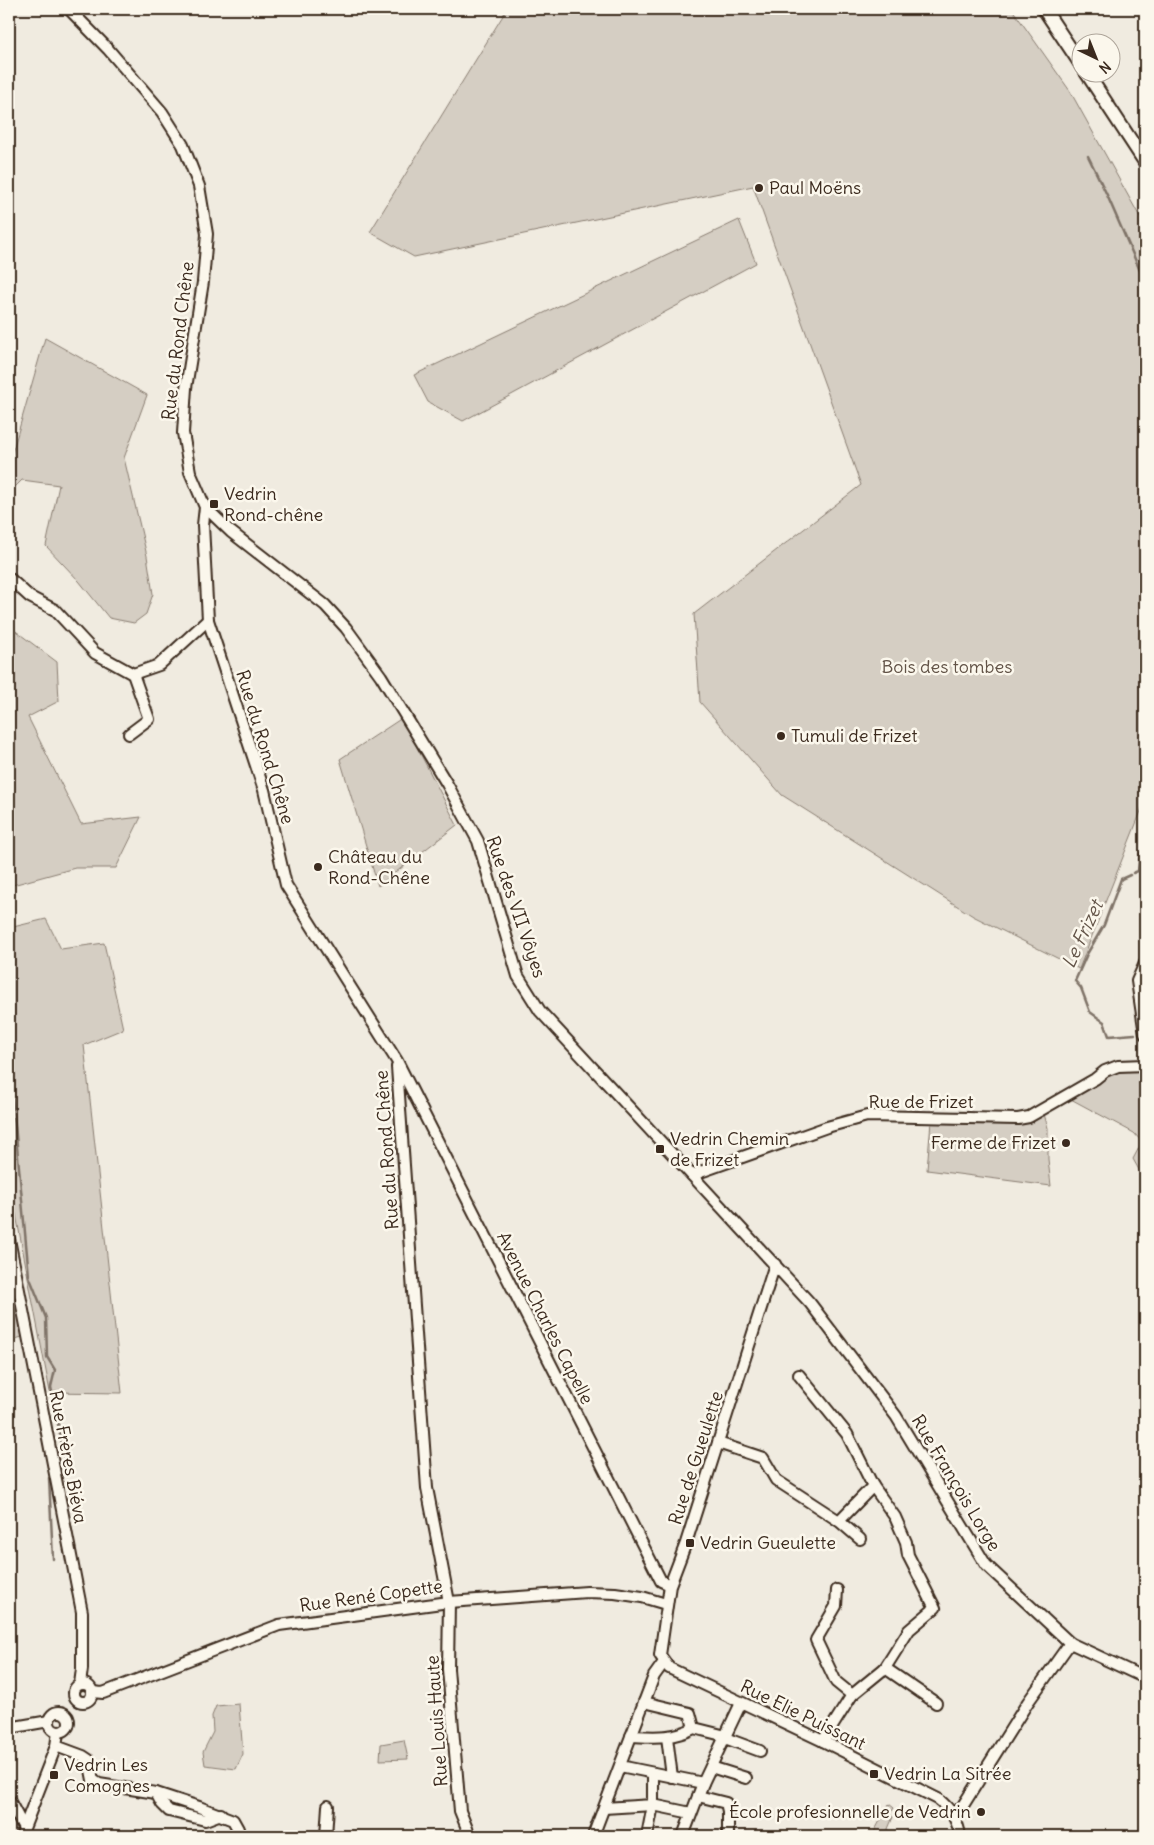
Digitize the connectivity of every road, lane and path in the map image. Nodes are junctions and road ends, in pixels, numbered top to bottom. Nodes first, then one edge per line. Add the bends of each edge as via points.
1 (69, 9) edge
2 (1044, 9) edge
3 (1072, 51) edge
4 (1093, 82) edge
5 (1145, 162) edge
6 (205, 507) junction
7 (9, 578) edge
8 (208, 620) junction
9 (133, 674) junction
10 (129, 734) dead end
11 (1145, 963) edge
12 (1145, 1034) edge
13 (397, 1061) junction
14 (1145, 1065) edge
15 (692, 1175) junction
16 (9, 1239) edge
17 (775, 1264) junction
18 (799, 1375) dead end
19 (718, 1443) junction
20 (873, 1486) junction
21 (839, 1521) junction
22 (860, 1539) dead end
23 (670, 1585) junction
24 (837, 1590) dead end
25 (449, 1602) junction
26 (666, 1604) junction
27 (1070, 1644) junction
28 (664, 1662) junction
29 (885, 1668) junction
30 (1145, 1678) edge
31 (80, 1684) junction
32 (92, 1692) junction
33 (852, 1695) junction
34 (78, 1699) junction
35 (644, 1702) junction
36 (936, 1702) dead end
37 (741, 1703) junction
38 (64, 1714) junction
39 (49, 1721) junction
40 (9, 1728) edge
41 (694, 1728) junction
42 (58, 1732) junction
43 (631, 1736) junction
44 (667, 1737) junction
45 (725, 1737) junction
46 (823, 1741) junction
47 (56, 1746) junction
48 (760, 1751) dead end
49 (620, 1766) junction
50 (711, 1767) junction
51 (653, 1773) junction
52 (672, 1777) junction
53 (746, 1778) dead end
54 (703, 1783) junction
55 (698, 1796) junction
56 (9, 1800) edge
57 (653, 1805) junction
58 (328, 1806) dead end
59 (604, 1808) junction
60 (691, 1813) junction
61 (953, 1814) junction
62 (23, 1832) edge
63 (236, 1836) edge
64 (326, 1836) edge
65 (470, 1836) edge
66 (594, 1836) edge
67 (647, 1836) edge
68 (683, 1836) edge
69 (728, 1836) edge
70 (960, 1836) edge

1 - 6 street, Rue du Rond Chêne via 162,112 183,145 199,186 207,234 183,433 190,472
2 - 3 main road
4 - 5 main road
6 - 8 street, Rue du Rond Chêne via 202,525
6 - 15 street, Rue des VII Vôyes via 231,532 325,605 352,636 381,676 478,841 518,976 540,1010
7 - 9 street via 30,596 55,610 95,652
8 - 9 street via 158,665
8 - 13 street, Rue du Rond Chêne via 264,790 286,885
9 - 10 street via 149,719
11 - 12 street via 1137,981
13 - 23 street, Avenue Charles Capelle via 661,1581
13 - 25 street, Rue du Rond Chêne via 427,1488
14 - 15 street, Rue de Frizet via 1118,1066 1105,1071 1029,1117 867,1116
15 - 17 street, Rue des VII Vôyes
16 - 31 street, Rue Frères Biéva via 82,1612
17 - 19 street, Rue de Gueulette
17 - 27 street, Rue François Lorge via 810,1303 896,1416 986,1565
18 - 20 street via 847,1434
19 - 21 street via 762,1458 776,1480
19 - 23 street, Rue de Gueulette
20 - 21 street
20 - 29 street via 895,1517 908,1555 935,1608 909,1630
21 - 22 street
23 - 26 street, Rue de Gueulette
24 - 33 street via 836,1606 816,1640 836,1682
25 - 26 street, Rue René Copette via 587,1592 642,1597
25 - 32 street, Rue René Copette via 279,1625 103,1693
25 - 65 street, Rue Louis Haute via 448,1669 460,1811
26 - 28 street, Rue de Gueulette via 660,1654
27 - 30 street, Rue François Lorge
27 - 61 street via 1028,1702 962,1807
28 - 35 street via 654,1676
28 - 37 street, Rue Elie Puissant via 669,1668
29 - 33 street
29 - 36 street
31 - 32 street via 87,1684
31 - 34 street via 75,1688
32 - 34 street via 87,1701
33 - 46 street
34 - 38 street
35 - 41 street via 690,1713
35 - 43 street
37 - 45 street
37 - 46 street, Rue Elie Puissant
38 - 39 street via 52,1715
38 - 42 street via 70,1722 67,1728
39 - 40 street
39 - 42 street via 50,1727
41 - 44 street
41 - 45 street
42 - 47 street
43 - 44 street
43 - 49 street
44 - 52 street
45 - 48 street
45 - 50 street
46 - 61 street, Rue Elie Puissant via 938,1800
47 - 62 street
47 - 63 street via 89,1760 93,1780 99,1784 156,1793 221,1814 233,1820 238,1829
49 - 51 street
49 - 59 street
50 - 53 street
50 - 54 street
51 - 52 street
51 - 57 street
52 - 54 street
54 - 55 street
55 - 60 street
55 - 69 street via 726,1803
56 - 62 street
57 - 59 street
57 - 60 street
57 - 67 street
58 - 64 street
59 - 66 street
60 - 68 street
61 - 70 street

